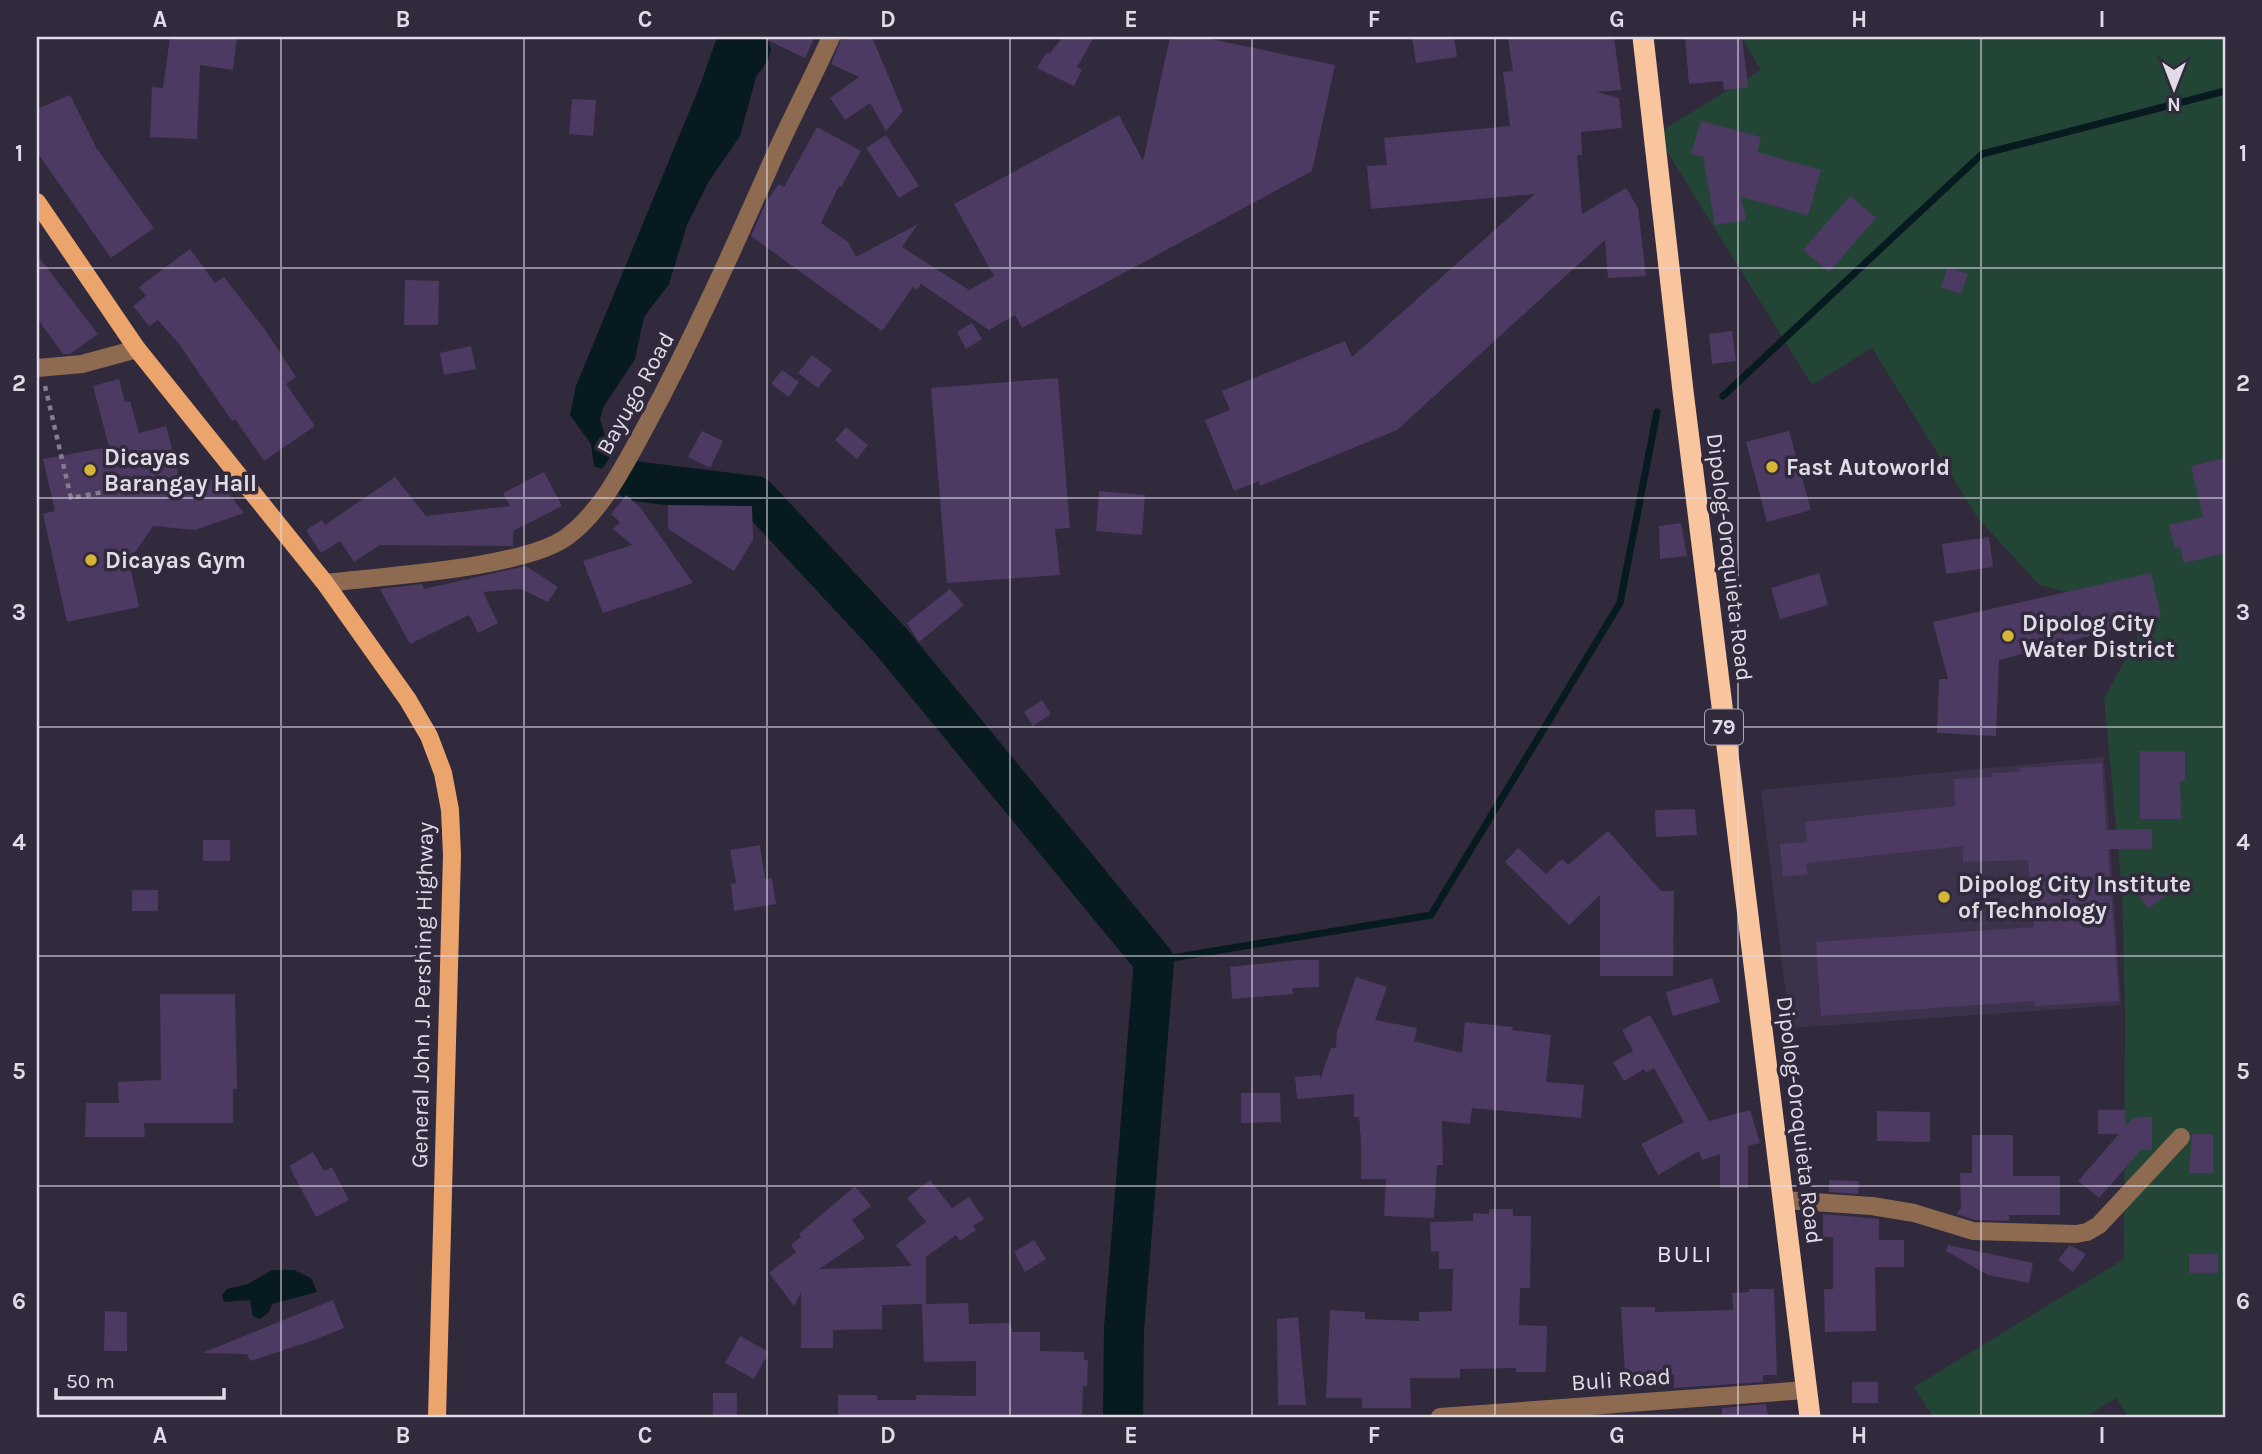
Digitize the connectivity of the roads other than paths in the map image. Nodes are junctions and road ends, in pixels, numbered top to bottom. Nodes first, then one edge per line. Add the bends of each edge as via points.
1 (831, 37) edge
2 (1643, 37) edge
3 (37, 202) edge
4 (137, 349) junction
5 (39, 368) edge
6 (325, 583) junction
7 (2181, 1137) dead end
8 (1783, 1200) junction
9 (1806, 1390) junction
10 (1468, 1416) edge
11 (437, 1417) edge
12 (1440, 1417) edge
13 (1810, 1417) edge

1 - 6 street, Bayugo Road via 695,335 626,463 589,516 568,537 540,551
2 - 8 highway, Dipolog-Oroquieta Road / 79
3 - 4 main road, General John J. Pershing Highway
4 - 5 street via 82,364
4 - 6 main road, General John J. Pershing Highway
6 - 11 main road, General John J. Pershing Highway via 429,736 450,810
7 - 8 street via 2099,1225 2076,1234 1973,1231 1872,1206
8 - 9 highway, Dipolog-Oroquieta Road / 79
9 - 10 street, Buli Road
9 - 13 highway, Dipolog-Oroquieta Road / 79
10 - 12 street, Buli Road

